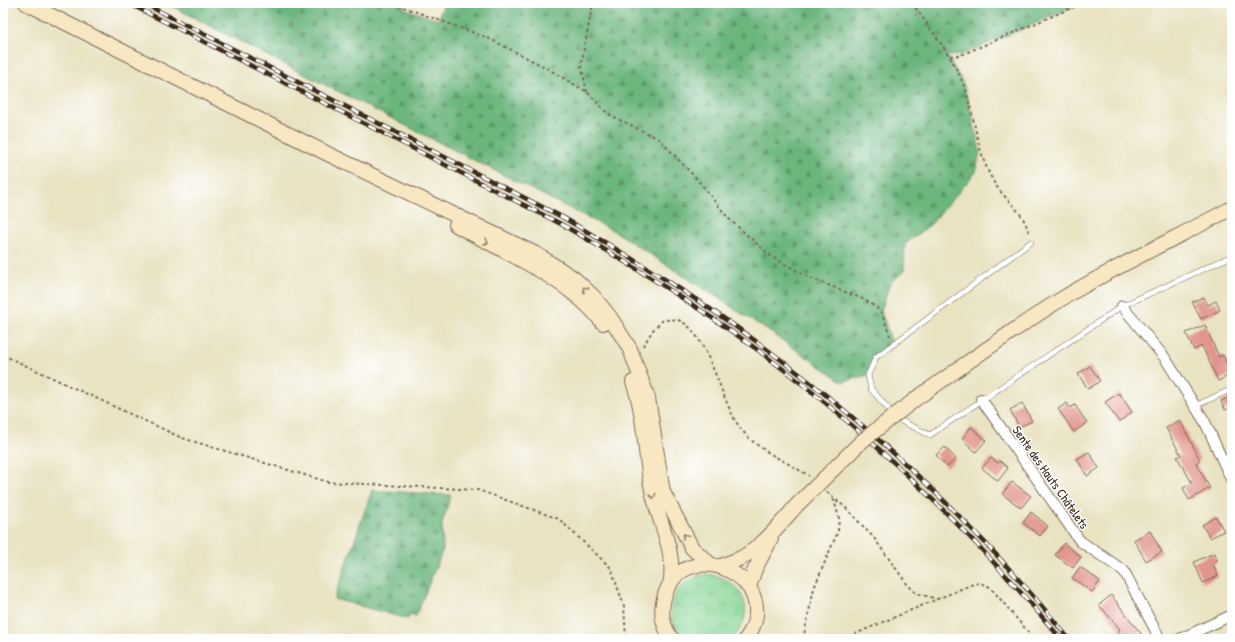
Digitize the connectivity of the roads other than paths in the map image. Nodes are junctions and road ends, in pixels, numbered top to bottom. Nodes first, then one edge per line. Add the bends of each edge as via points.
1 (26, 3) edge
2 (330, 155) junction
3 (1232, 208) edge
4 (1031, 242) road end
5 (1232, 256) edge
6 (1122, 306) junction
7 (1232, 389) edge
8 (981, 399) junction
9 (1195, 406) junction
10 (1232, 481) edge
11 (777, 528) junction
12 (715, 565) junction
13 (670, 584) junction
14 (749, 587) junction
15 (1232, 615) edge
16 (672, 639) edge
17 (746, 639) edge
18 (1160, 639) edge
19 (1180, 639) edge

1 - 2 main road
12 -> 2 main road via 692,548 667,503 659,477 650,406 641,374 621,333 593,296 562,270 538,255
2 -> 13 main road via 551,277 580,299 598,317 620,350 635,387 643,423 652,491 672,561
3 - 11 main road, bridge via 1062,299 986,348 862,441
4 - 8 lane via 892,343 876,357 868,375 871,389 897,419 930,435
5 - 6 lane
6 - 8 lane
6 - 9 street via 1165,358
7 - 9 lane
8 - 18 street, Sente des Hauts Châtelets via 1080,541 1124,571
9 - 10 street
11 - 12 main road via 741,558
11 - 14 main road via 755,569
12 - 13 main road via 689,569
12 - 14 main road via 737,574
13 - 16 main road via 664,597 662,614 665,627
14 - 17 main road via 755,611 752,627
15 - 19 street

